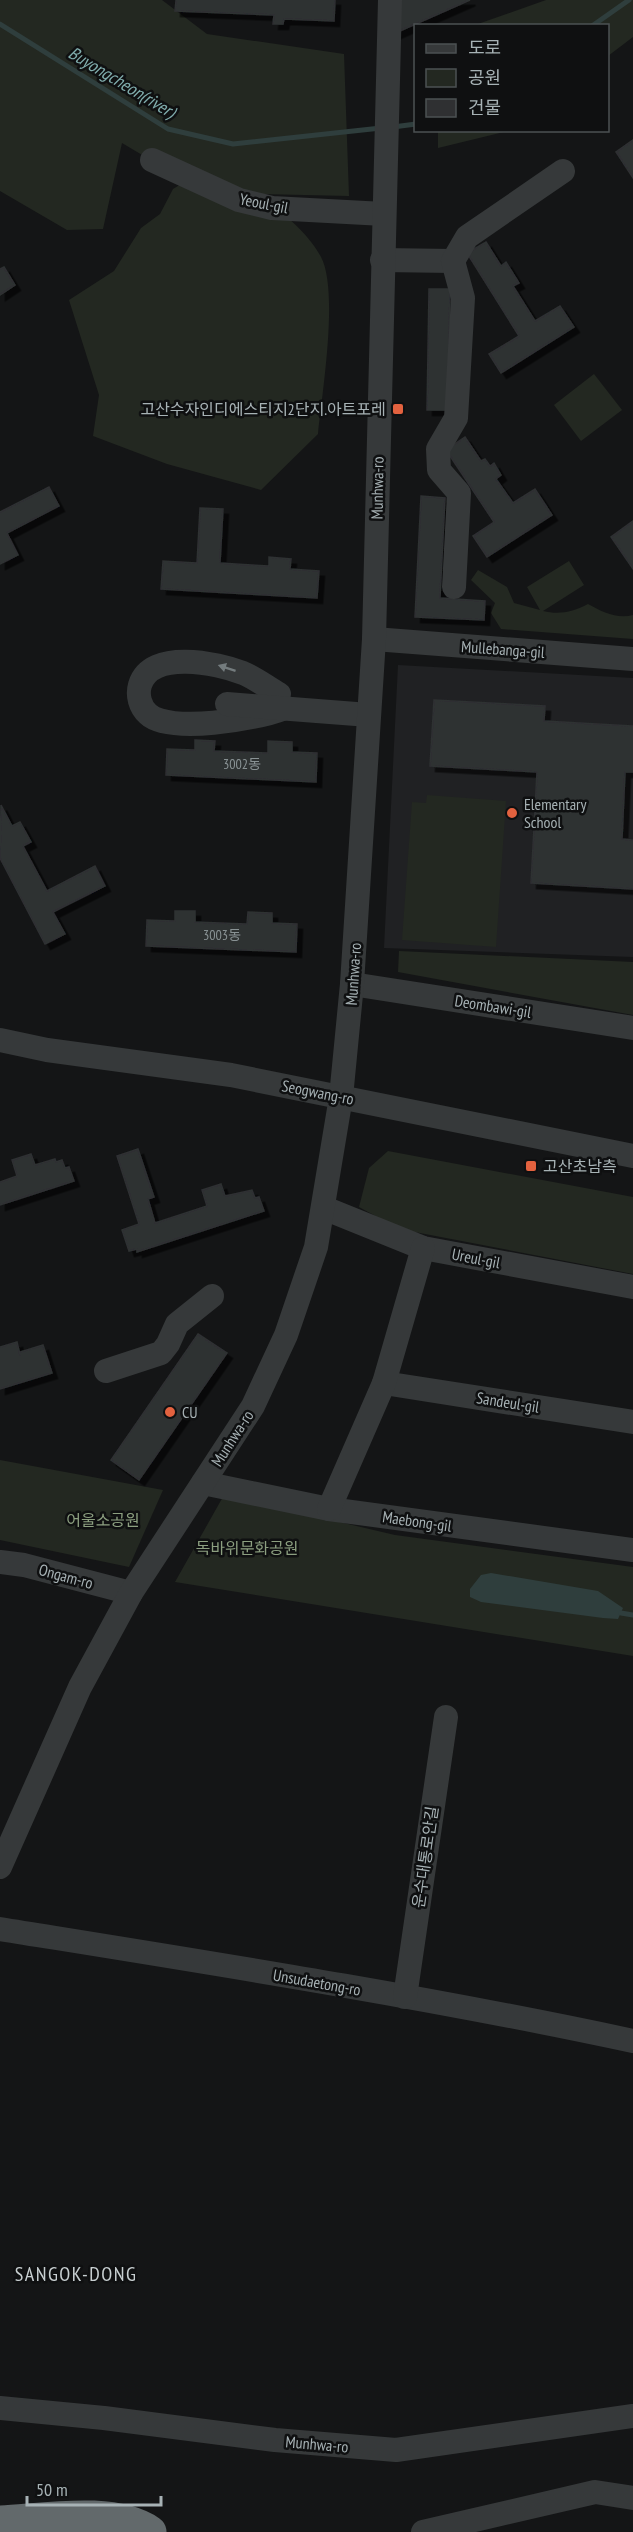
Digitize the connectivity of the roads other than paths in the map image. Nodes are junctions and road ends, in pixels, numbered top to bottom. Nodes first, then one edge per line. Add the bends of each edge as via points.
1 (390, 0) edge
2 (152, 160) dead end
3 (562, 171) dead end
4 (384, 214) junction
5 (382, 260) junction
6 (453, 261) junction
7 (454, 587) dead end
8 (374, 639) junction
9 (633, 659) edge
10 (228, 698) dead end
11 (280, 701) junction
12 (370, 707) junction
13 (352, 984) junction
14 (633, 1028) edge
15 (0, 1040) edge
16 (341, 1097) junction
17 (633, 1156) edge
18 (324, 1208) junction
19 (423, 1248) junction
20 (633, 1287) edge
21 (212, 1296) dead end
22 (106, 1371) dead end
23 (384, 1383) junction
24 (633, 1422) edge
25 (203, 1483) junction
26 (329, 1509) junction
27 (633, 1550) edge
28 (0, 1562) edge
29 (131, 1593) junction
30 (446, 1717) dead end
31 (0, 1867) edge
32 (0, 1929) edge
33 (405, 1997) junction
34 (633, 2041) edge
35 (0, 2408) edge
36 (633, 2416) edge
37 (633, 2498) edge
38 (0, 2522) edge
39 (150, 2532) edge
40 (423, 2532) edge

1 - 4 street, Munhwa-ro
2 - 4 street, Yeoul-gil via 238,200 272,208
3 - 6 street via 466,237
4 - 5 street, Munhwa-ro
5 - 6 street
5 - 8 street, Munhwa-ro
6 - 7 street via 463,298 456,418 438,449 439,470 459,493
8 - 9 street, Mullebanga-gil
8 - 12 street, Munhwa-ro
10 - 11 street
11 -> 11 street via 245,674 217,665 157,665 142,677 139,689 140,703 148,715 158,720 224,723 263,716
11 - 12 street
12 - 13 street, Munhwa-ro
13 - 14 street, Deombawi-gil
13 - 16 street, Munhwa-ro
15 - 16 street, Seogwang-ro via 231,1075
16 - 17 street, Seogwang-ro
16 - 18 street, Munhwa-ro
18 - 19 street, Ureul-gil
18 - 25 street, Munhwa-ro via 316,1247 286,1335 253,1406
19 - 20 street, Ureul-gil
19 - 23 street
21 - 22 street via 177,1324 160,1353
23 - 24 street, Sandeul-gil
23 - 26 street
25 - 26 street, Maebong-gil
25 - 29 street, Munhwa-ro
26 - 27 street, Maebong-gil
28 - 29 street, Ongam-ro
29 - 31 street, Munhwa-ro via 80,1687
30 - 33 street, 운수대통로안길
32 - 33 street, Unsudaetong-ro
33 - 34 street, Unsudaetong-ro
35 - 36 street, Munhwa-ro via 396,2450
37 - 40 street via 595,2492
38 - 39 highway via 98,2517 136,2522

